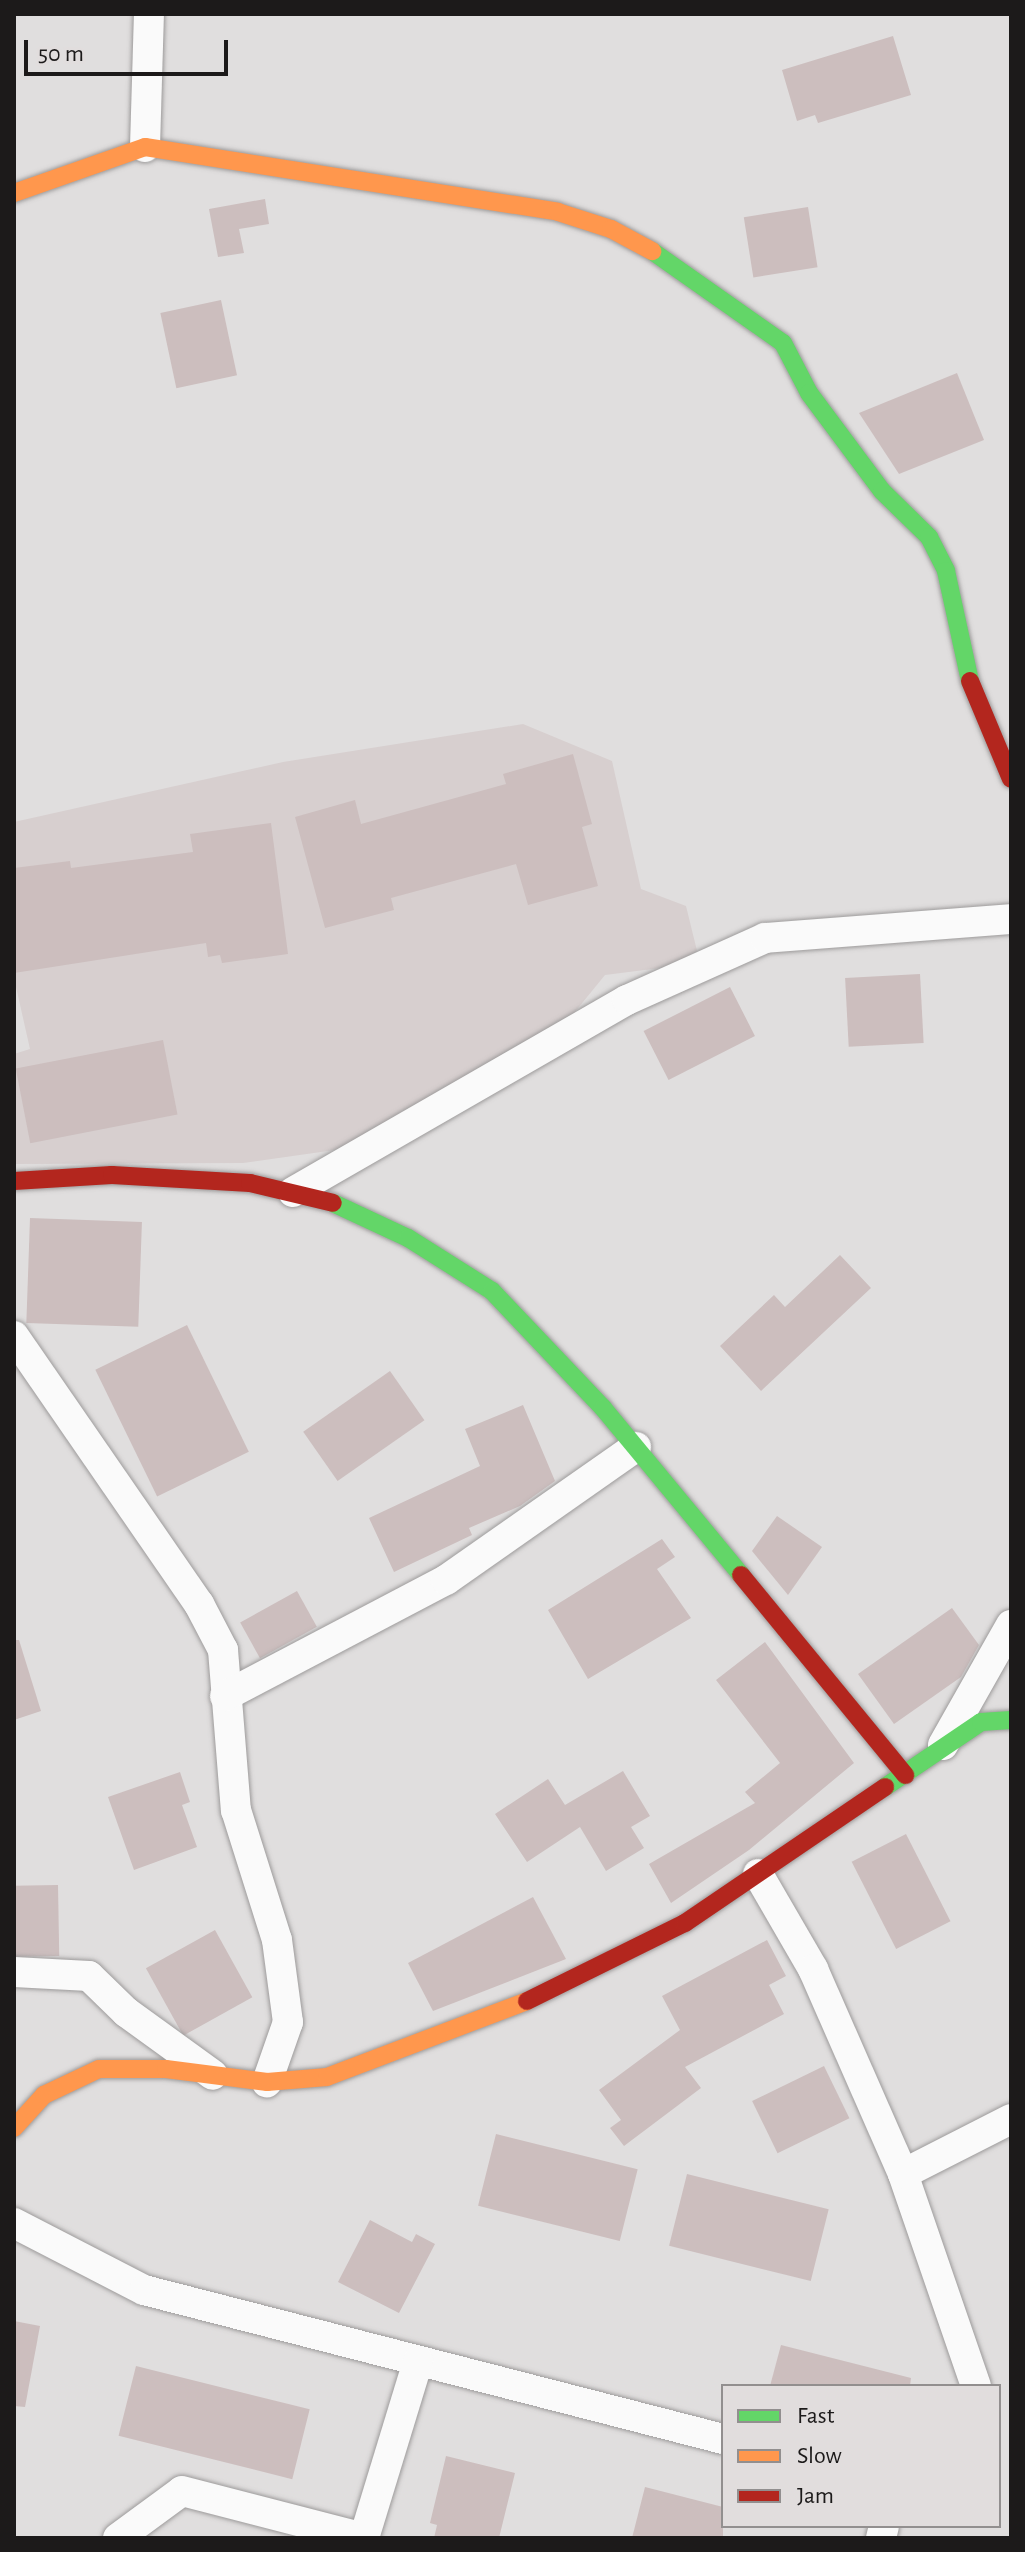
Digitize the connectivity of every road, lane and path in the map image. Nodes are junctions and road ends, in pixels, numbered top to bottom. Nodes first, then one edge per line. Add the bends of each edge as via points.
1 (149, 14) edge
2 (145, 147) junction
3 (14, 193) edge
4 (1011, 779) edge
5 (1011, 919) edge
6 (14, 1181) edge
7 (293, 1192) junction
8 (14, 1336) edge
9 (636, 1447) junction
10 (1011, 1625) edge
11 (225, 1696) junction
12 (1011, 1720) edge
13 (940, 1751) junction
14 (905, 1775) junction
15 (758, 1874) junction
16 (14, 1972) edge
17 (213, 2075) junction
18 (267, 2082) junction
19 (1011, 2119) edge
20 (14, 2128) edge
21 (903, 2174) junction
22 (14, 2223) edge
23 (418, 2361) junction
24 (975, 2384) edge
25 (721, 2438) edge
26 (118, 2538) edge
27 (364, 2538) edge

1 - 2 street
2 - 3 street
2 - 4 street via 558,212 611,229 735,304 783,343 818,406 882,491 929,537 946,571 973,693
5 - 7 street via 765,938 627,1000
6 - 7 street via 112,1175 250,1183
7 - 9 street via 327,1200 408,1238 492,1291
8 - 11 street via 199,1604 223,1650
9 - 11 street via 446,1580
9 - 14 street
10 - 13 street
11 - 18 street via 236,1810 277,1940 288,2022
12 - 13 street via 981,1722
13 - 14 street
14 - 15 street
15 - 18 street via 685,1923 570,1984 327,2077
15 - 21 street via 813,1969
16 - 17 street via 89,1976 126,2012
17 - 18 street
17 - 20 street via 99,2069 44,2095
19 - 21 street
21 - 24 street
22 - 23 street via 144,2290
23 - 25 street
23 - 27 street
26 - 27 street via 182,2491

